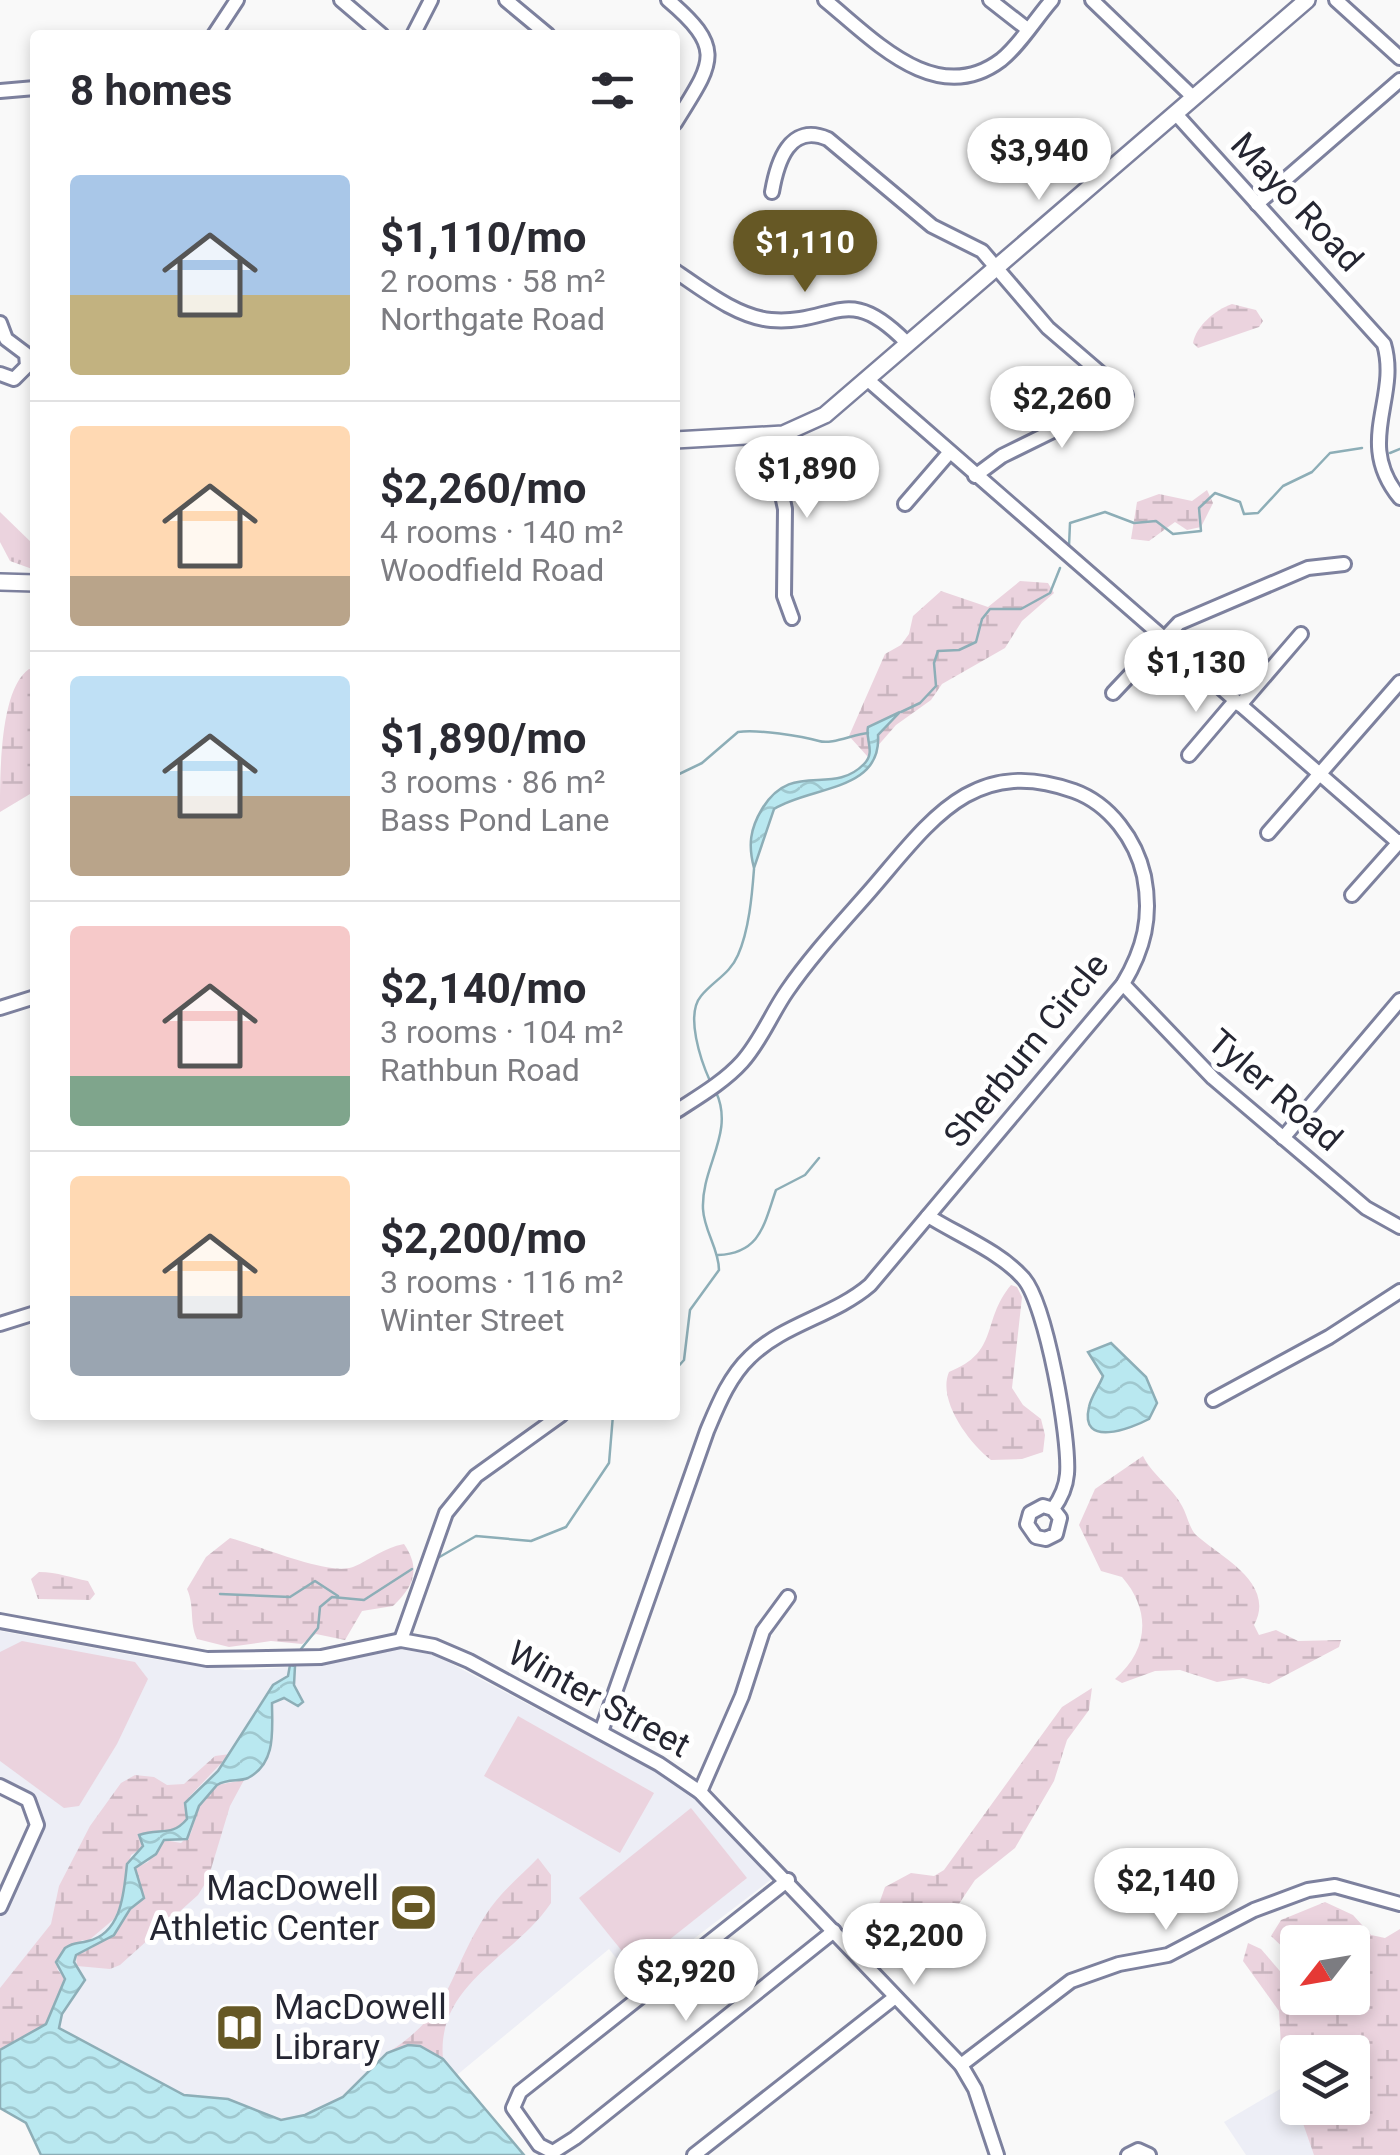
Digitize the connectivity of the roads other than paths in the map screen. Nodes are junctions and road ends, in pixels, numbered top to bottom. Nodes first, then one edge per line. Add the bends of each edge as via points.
1 (236, 0) edge
2 (342, 0) edge
3 (431, 0) edge
4 (506, 0) edge
5 (668, 0) edge
6 (825, 0) edge
7 (990, 0) edge
8 (1052, 0) edge
9 (1092, 0) edge
10 (1336, 0) edge
11 (1305, 1) edge
12 (1026, 28) junction
13 (217, 30) edge
14 (376, 30) edge
15 (416, 30) edge
16 (542, 30) edge
17 (1400, 58) edge
18 (1400, 80) edge
19 (30, 88) edge
20 (0, 91) edge
21 (1194, 98) junction
22 (1176, 114) junction
23 (680, 115) edge
24 (772, 192) dead end
25 (1257, 204) junction
26 (998, 269) junction
27 (680, 274) edge
28 (0, 323) edge
29 (906, 342) junction
30 (3, 343) edge
31 (0, 374) edge
32 (868, 380) junction
33 (776, 434) junction
34 (680, 440) edge
35 (949, 453) junction
36 (975, 476) junction
37 (1400, 498) edge
38 (905, 504) dead end
39 (1344, 564) dead end
40 (0, 582) edge
41 (30, 583) edge
42 (792, 618) dead end
43 (1301, 634) dead end
44 (1162, 637) junction
45 (1400, 682) edge
46 (1113, 693) dead end
47 (1238, 703) junction
48 (1190, 756) dead end
49 (1319, 774) junction
50 (1268, 833) dead end
51 (1399, 843) edge
52 (1352, 895) dead end
53 (1123, 984) junction
54 (30, 999) edge
55 (1400, 1000) edge
56 (0, 1008) edge
57 (680, 1109) edge
58 (1283, 1138) junction
59 (928, 1216) junction
60 (1400, 1226) edge
61 (1400, 1290) edge
62 (30, 1315) edge
63 (0, 1324) edge
64 (1213, 1400) dead end
65 (554, 1420) edge
66 (1054, 1509) dead end
67 (788, 1597) dead end
68 (0, 1621) edge
69 (401, 1640) junction
70 (601, 1732) junction
71 (0, 1786) edge
72 (700, 1792) junction
73 (788, 1880) junction
74 (1400, 1904) edge
75 (0, 1907) edge
76 (834, 1931) junction
77 (894, 1998) junction
78 (961, 2065) junction
79 (694, 2155) edge
80 (997, 2155) edge
81 (1128, 2155) edge
82 (1149, 2155) edge

1 - 13 street
2 - 14 street
3 - 15 street
4 - 16 street
5 - 23 street via 704,33 709,50
6 - 12 street via 903,64 941,77 964,78 1002,59
7 - 12 street
8 - 12 street
9 - 21 street
10 - 17 street
11 - 21 main road
18 - 25 street
19 - 20 street
21 - 22 main road
22 - 25 street, Mayo Road
22 - 26 main road
24 - 26 street via 786,148 820,135 932,226 974,245
25 - 37 street, Mayo Road via 1364,318 1388,353 1393,385 1379,447 1383,470
26 - 29 main road
26 - 36 street via 1048,328 1126,395
27 - 29 street via 746,313 771,320 852,308
28 - 30 street
29 - 32 main road
30 - 31 street via 22,349 27,366 14,379
32 - 33 main road via 815,422
32 - 35 street
33 - 34 main road
33 - 42 street via 785,508 784,596
35 - 36 street
35 - 38 street
36 - 44 street
39 - 44 street via 1319,564 1257,587
40 - 41 main road
43 - 47 street
44 - 46 street
44 - 47 street
45 - 49 street
47 - 48 street
47 - 49 street
49 - 50 street
49 - 51 street
51 - 52 street
53 - 57 street, Sherburn Circle via 1146,935 1148,904 1142,868 1125,832 1110,813 1067,788 1021,779 991,784 956,800 923,829 790,986 750,1052
53 - 58 street, Tyler Road via 1186,1052
53 - 59 street, Sherburn Circle
54 - 56 street
55 - 58 street
58 - 60 street, Tyler Road via 1366,1208
59 - 66 street via 1010,1266 1033,1292 1067,1451 1065,1488
59 - 70 street, Sherburn Circle via 856,1296 760,1348 728,1386
61 - 64 street
62 - 63 street
65 - 69 street via 476,1476 446,1513
67 - 72 street via 763,1630
68 - 69 street, Winter Street via 233,1661 322,1657
69 - 70 street, Winter Street via 460,1657
70 - 72 street, Winter Street
71 - 75 street via 28,1800 36,1825
72 - 73 street, Winter Street
73 - 76 street, Winter Street
73 - 76 street via 520,2092 513,2103 518,2118 548,2152 575,2138
74 - 78 street via 1334,1886 1308,1890 1168,1956 1071,1981
76 - 77 street, Winter Street
77 - 78 street, Winter Street
77 - 79 street
78 - 80 street, Winter Street
81 - 82 street

